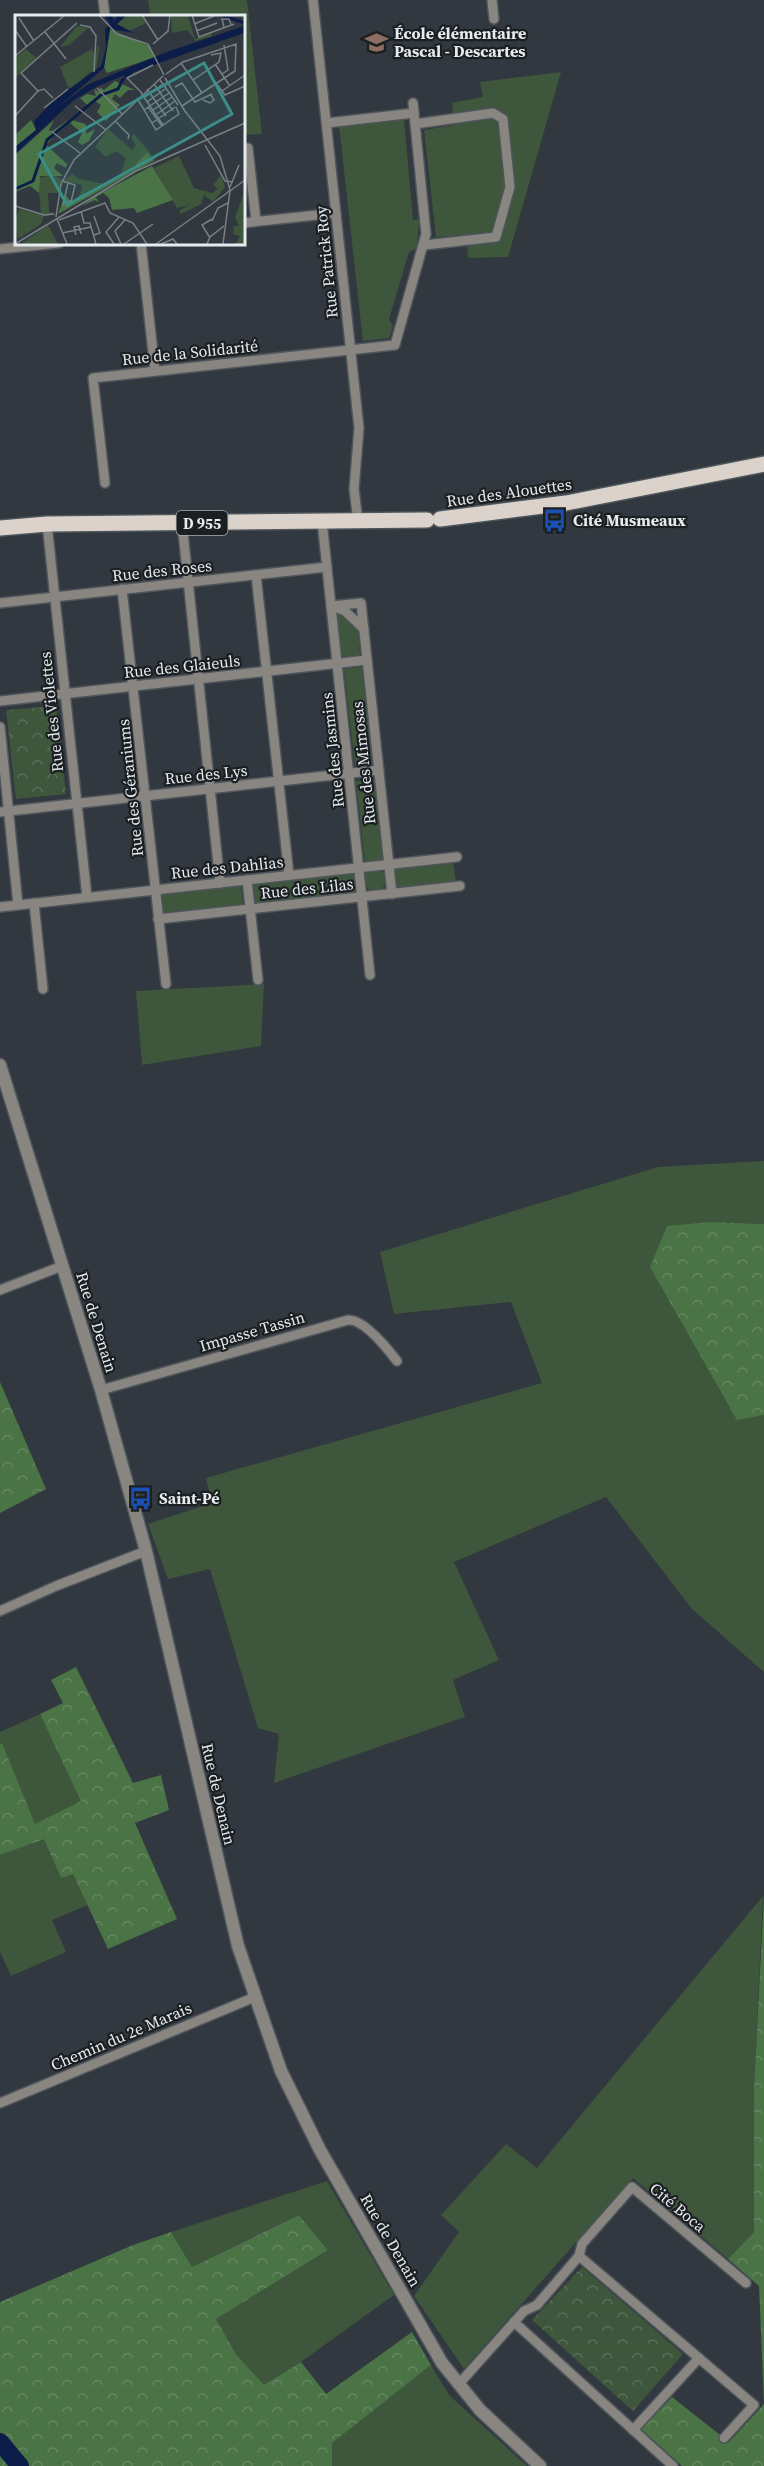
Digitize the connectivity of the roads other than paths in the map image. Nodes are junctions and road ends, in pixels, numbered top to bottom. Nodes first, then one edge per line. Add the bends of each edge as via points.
1 (103, 0) edge
2 (313, 0) edge
3 (492, 0) edge
4 (105, 15) edge
5 (494, 19) dead end
6 (327, 123) junction
7 (415, 124) junction
8 (248, 148) dead end
9 (336, 213) junction
10 (256, 221) junction
11 (244, 223) edge
12 (48, 244) edge
13 (141, 244) edge
14 (425, 245) junction
15 (0, 249) edge
16 (351, 350) junction
17 (155, 371) junction
18 (764, 464) edge
19 (764, 474) edge
20 (105, 483) dead end
21 (427, 519) dead end
22 (0, 520) edge
23 (322, 521) junction
24 (358, 521) junction
25 (183, 523) junction
26 (47, 524) junction
27 (0, 528) edge
28 (327, 567) junction
29 (256, 575) junction
30 (188, 582) junction
31 (122, 589) junction
32 (54, 597) junction
33 (0, 603) edge
34 (331, 606) junction
35 (364, 629) junction
36 (367, 660) junction
37 (338, 664) junction
38 (266, 672) junction
39 (198, 680) junction
40 (135, 687) junction
41 (64, 694) junction
42 (0, 701) edge
43 (0, 727) edge
44 (379, 770) junction
45 (350, 773) junction
46 (278, 781) junction
47 (209, 789) junction
48 (146, 796) junction
49 (76, 803) junction
50 (4, 811) edge
51 (457, 857) dead end
52 (389, 864) junction
53 (359, 868) junction
54 (289, 875) junction
55 (246, 880) junction
56 (220, 883) junction
57 (460, 886) dead end
58 (155, 890) junction
59 (392, 894) junction
60 (87, 897) junction
61 (362, 897) junction
62 (34, 903) junction
63 (18, 905) junction
64 (0, 907) edge
65 (250, 909) junction
66 (158, 920) junction
67 (370, 975) dead end
68 (258, 980) dead end
69 (165, 984) dead end
70 (43, 989) dead end
71 (0, 1065) edge
72 (62, 1266) junction
73 (0, 1290) edge
74 (397, 1361) dead end
75 (100, 1390) junction
76 (146, 1551) junction
77 (0, 1611) edge
78 (255, 1997) junction
79 (0, 2103) edge
80 (579, 2256) junction
81 (746, 2283) dead end
82 (514, 2322) junction
83 (699, 2358) junction
84 (458, 2385) junction
85 (633, 2430) junction
86 (724, 2438) dead end
87 (669, 2465) edge
88 (540, 2466) edge

1 - 4 street
2 - 6 street, Rue Patrick Roy
3 - 5 street
6 - 7 street via 414,108
6 - 9 street, Rue Patrick Roy
7 - 14 street
7 - 14 street via 493,113 503,118 510,187 496,237
8 - 10 street
9 - 10 street
9 - 16 street, Rue Patrick Roy
10 - 11 street
12 - 15 street
13 - 17 street
14 - 16 street, Rue de la Solidarité via 395,345
16 - 17 street, Rue de la Solidarité
16 - 24 street, Rue Patrick Roy via 360,437 354,489
17 - 20 street, Rue de la Solidarité via 93,378
18 - 19 main road, Rue des Alouettes via 566,503 440,519 556,515
21 - 24 main road, D 955
22 - 26 main road, D 955
23 - 24 main road, D 955
23 - 25 main road, D 955
23 - 28 street, Rue des Jasmins
25 - 26 main road, D 955
25 - 30 street
26 - 27 main road, D 955
26 - 32 street, Rue des Violettes
28 - 29 street, Rue des Roses
28 - 34 street, Rue des Jasmins
29 - 30 street, Rue des Roses
29 - 38 street
30 - 31 street, Rue des Roses
30 - 39 street
31 - 32 street, Rue des Roses
31 - 40 street, Rue des Géraniums
32 - 33 street, Rue des Roses
32 - 41 street, Rue des Violettes
34 - 35 street via 345,611
34 - 35 street, Rue des Mimosas via 361,603
34 - 37 street, Rue des Jasmins
35 - 36 street, Rue des Mimosas
36 - 37 street, Rue des Glaieuls
36 - 44 street, Rue des Mimosas
37 - 38 street, Rue des Glaieuls
37 - 45 street, Rue des Jasmins
38 - 39 street, Rue des Glaieuls
38 - 46 street
39 - 40 street, Rue des Glaieuls
39 - 47 street
40 - 41 street, Rue des Glaieuls
40 - 48 street, Rue des Géraniums
41 - 42 street, Rue des Glaieuls
41 - 49 street, Rue des Violettes
43 - 50 street
44 - 45 street, Rue des Lys
44 - 52 street, Rue des Mimosas
45 - 46 street, Rue des Lys
45 - 53 street, Rue des Jasmins
46 - 47 street, Rue des Lys
46 - 54 street
47 - 48 street, Rue des Lys
47 - 56 street
48 - 49 street, Rue des Lys
48 - 58 street, Rue des Géraniums
49 - 50 street, Rue des Lys
49 - 60 street, Rue des Violettes
50 - 63 street
51 - 52 street, Rue des Dahlias
52 - 53 street, Rue des Dahlias
52 - 59 street, Rue des Mimosas
53 - 54 street, Rue des Dahlias
53 - 61 street, Rue des Jasmins
54 - 55 street, Rue des Dahlias
55 - 56 street, Rue des Dahlias
55 - 65 street
56 - 58 street, Rue des Dahlias
57 - 59 street, Rue des Lilas
58 - 60 street, Rue des Dahlias
58 - 66 street, Rue des Géraniums
59 - 61 street, Rue des Lilas
60 - 62 street, Rue des Dahlias
61 - 65 street, Rue des Lilas
61 - 67 street, Rue des Jasmins
62 - 63 street, Rue des Dahlias
62 - 70 street
63 - 64 street, Rue des Dahlias
65 - 66 street, Rue des Lilas
65 - 68 street
66 - 69 street, Rue des Géraniums
71 - 72 street, Rue de Denain
72 - 73 street
72 - 75 street, Rue de Denain
74 - 75 street, Impasse Tassin via 363,1326 348,1320
75 - 76 street, Rue de Denain
76 - 77 street
76 - 78 street, Rue de Denain via 230,1914
78 - 79 street, Chemin du 2e Marais
78 - 84 street, Rue de Denain via 281,2071 312,2136
80 - 81 street, Cité Boca via 582,2244 632,2187
80 - 82 street, Cité Boca via 537,2305 526,2309
80 - 83 street
82 - 84 street, Cité Boca
82 - 85 street
83 - 85 street
83 - 86 street via 754,2405
84 - 88 street, Rue de Denain
85 - 87 street

